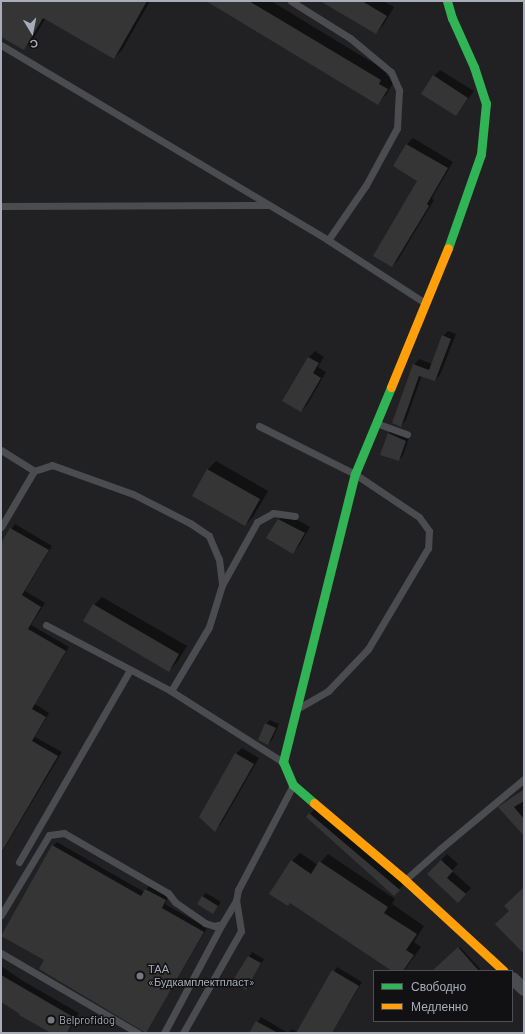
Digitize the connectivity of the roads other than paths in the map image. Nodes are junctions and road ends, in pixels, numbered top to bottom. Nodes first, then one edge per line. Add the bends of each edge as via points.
1 (290, 1) edge
2 (447, 1) edge
3 (1, 45) edge
4 (267, 205) junction
5 (1, 206) edge
6 (328, 240) junction
7 (427, 304) junction
8 (376, 423) junction
9 (259, 426) dead end
10 (408, 434) dead end
11 (1, 450) edge
12 (34, 471) junction
13 (355, 474) junction
14 (295, 516) dead end
15 (1, 527) edge
16 (222, 585) junction
17 (46, 625) dead end
18 (130, 670) junction
19 (171, 691) junction
20 (296, 709) junction
21 (283, 762) junction
22 (524, 779) edge
23 (293, 785) junction
24 (19, 862) dead end
25 (405, 880) junction
26 (236, 901) junction
27 (1, 915) edge
28 (222, 924) junction
29 (1, 953) edge
30 (503, 970) edge
31 (513, 979) edge
32 (524, 989) edge
33 (138, 1033) edge
34 (164, 1033) edge
35 (183, 1033) edge

1 - 6 lane via 350,38 391,72 399,90 397,128 366,185
2 - 7 street via 486,103 481,154
3 - 4 lane
4 - 5 lane
4 - 6 lane
6 - 7 lane
7 - 8 street
8 - 10 lane
8 - 13 street
9 - 13 lane
11 - 12 lane
12 - 15 lane
12 - 16 lane via 52,465 133,494 190,523 209,536 219,559
13 - 20 street
13 - 20 lane via 419,517 430,531 428,548 368,649 328,691
14 - 16 lane via 273,513 257,522
16 - 19 lane via 209,627
17 - 18 lane
18 - 19 lane
18 - 24 lane
19 - 21 lane
20 - 21 street
21 - 23 street
22 - 25 lane
23 - 25 street
23 - 26 lane via 238,890
25 - 30 street
26 - 28 lane
26 - 35 lane via 241,931
27 - 28 lane via 49,835 64,833 168,892 175,902 205,923 214,926
28 - 34 lane
29 - 33 lane
31 - 32 street

